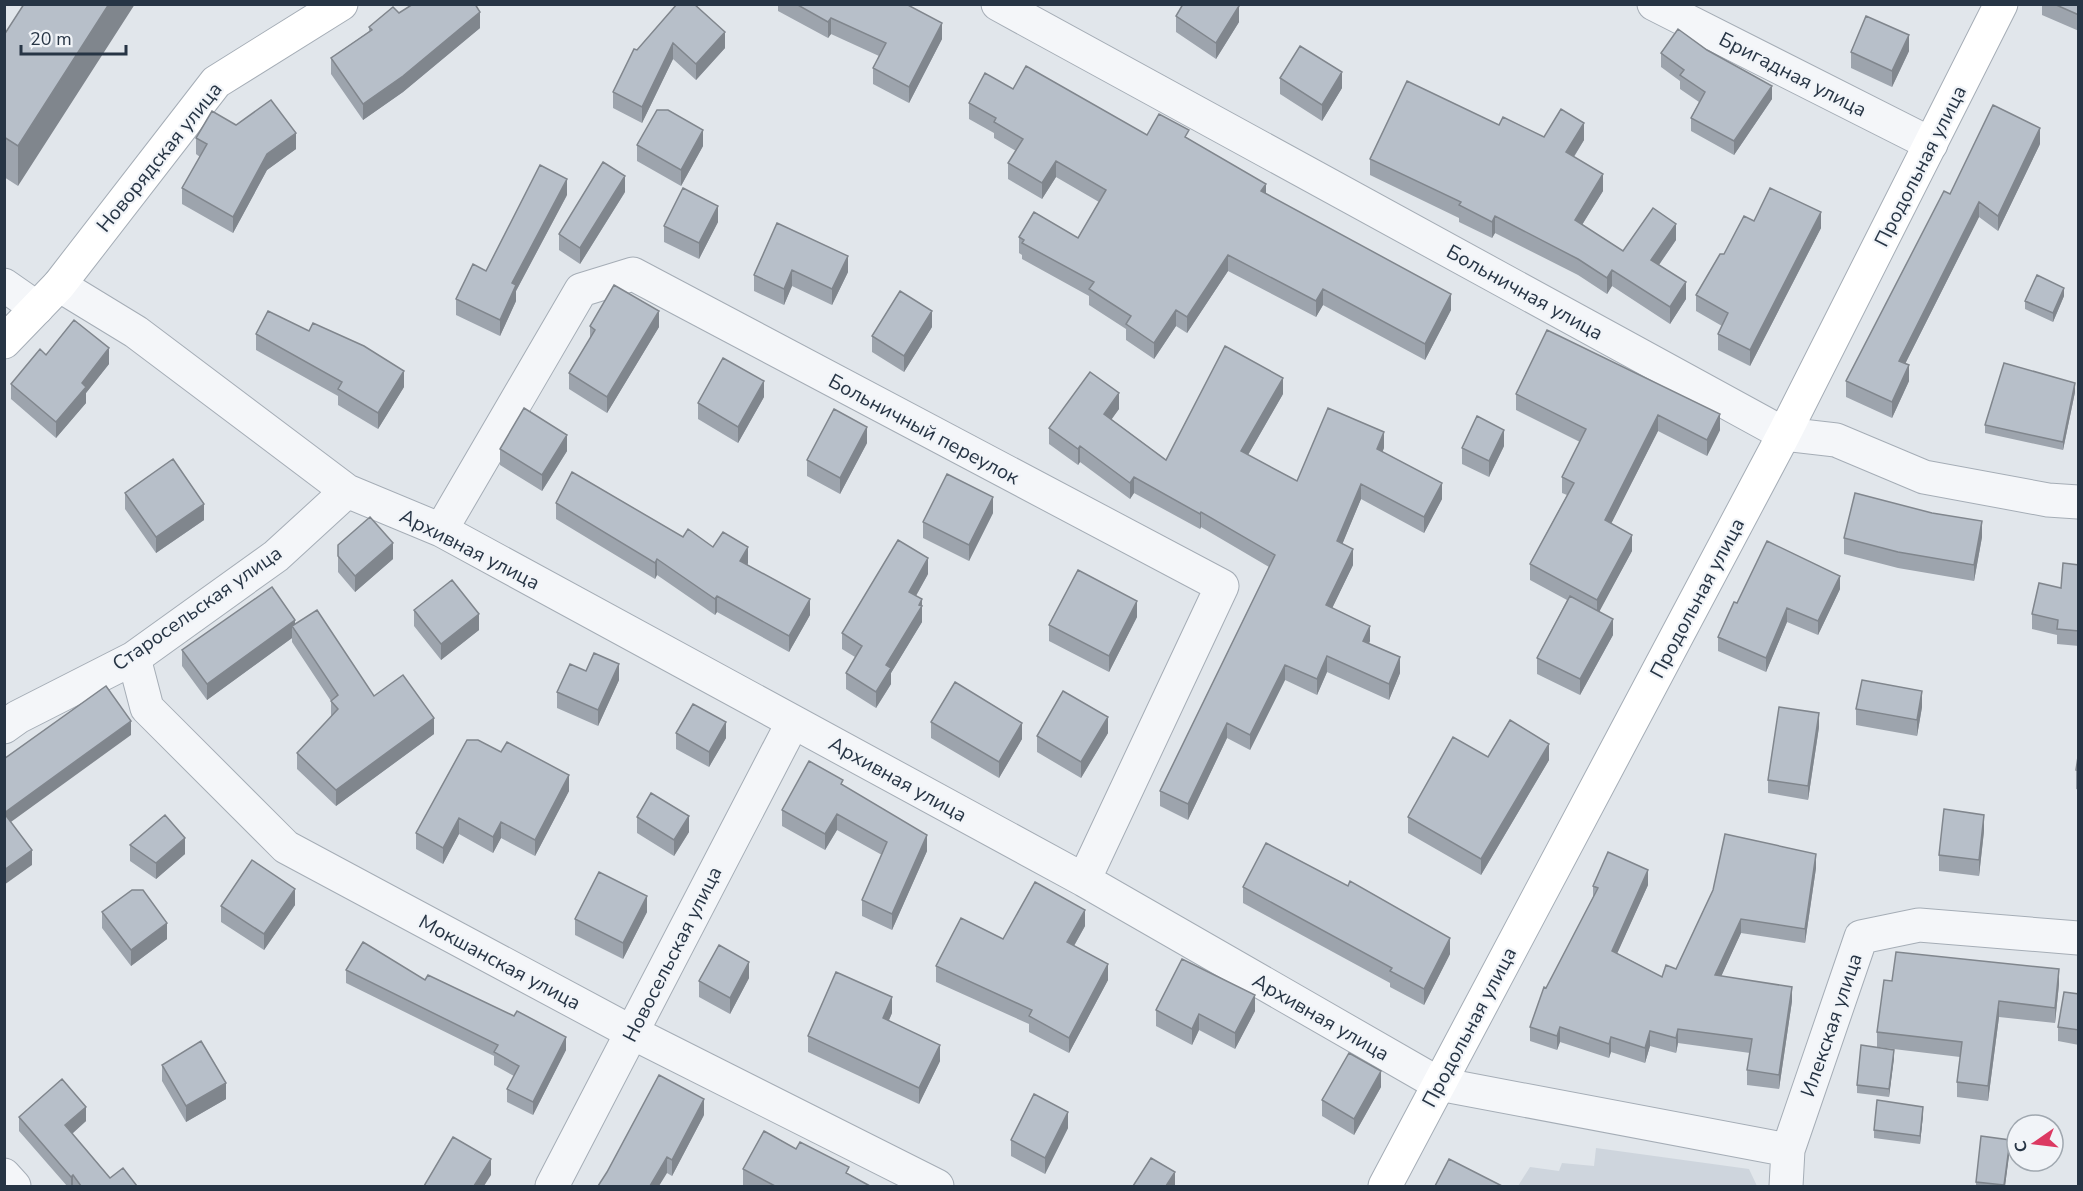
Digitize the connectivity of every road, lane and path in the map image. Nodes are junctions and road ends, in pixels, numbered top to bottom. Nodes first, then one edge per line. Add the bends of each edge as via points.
1 (341, 4) edge
2 (998, 4) edge
3 (1654, 4) edge
4 (2001, 4) edge
5 (1931, 144) junction
6 (4, 285) edge
7 (48, 296) junction
8 (4, 342) edge
9 (1784, 434) junction
10 (347, 490) junction
11 (2079, 502) edge
12 (441, 530) junction
13 (134, 658) junction
14 (793, 722) junction
15 (4, 727) edge
16 (1084, 880) junction
17 (2079, 938) edge
18 (631, 1032) junction
19 (1438, 1084) junction
20 (1788, 1150) junction
21 (4, 1175) edge
22 (14, 1186) edge
23 (552, 1186) edge
24 (938, 1186) edge
25 (1385, 1186) edge
26 (1786, 1186) edge

1 - 7 main road, Новорядская улица via 216,82
2 - 9 street, Больничная улица
3 - 5 street, Бригадная улица
4 - 5 main road, Продольная улица
5 - 9 main road, Продольная улица
6 - 7 street, Архивная улица
7 - 8 main road, Новорядская улица
7 - 10 street, Архивная улица via 136,332
9 - 11 street, Больничная улица via 1836,440 1924,477
9 - 19 main road, Продольная улица
10 - 12 street, Архивная улица
10 - 13 street, Старосельская улица via 276,556
12 - 14 street, Архивная улица
12 - 16 street, Больничный переулок via 581,290 633,274 1222,586
13 - 15 street, Старосельская улица
13 - 18 street, Мокшанская улица via 147,708 286,847
14 - 16 street, Архивная улица
14 - 18 street, Новосельская улица
16 - 19 street, Архивная улица
17 - 20 street, Илекская улица via 1919,925 1861,937
18 - 23 street, Новосельская улица
18 - 24 street, Мокшанская улица
19 - 20 street, Архивная улица
19 - 25 main road, Продольная улица
20 - 26 street
21 - 22 street

